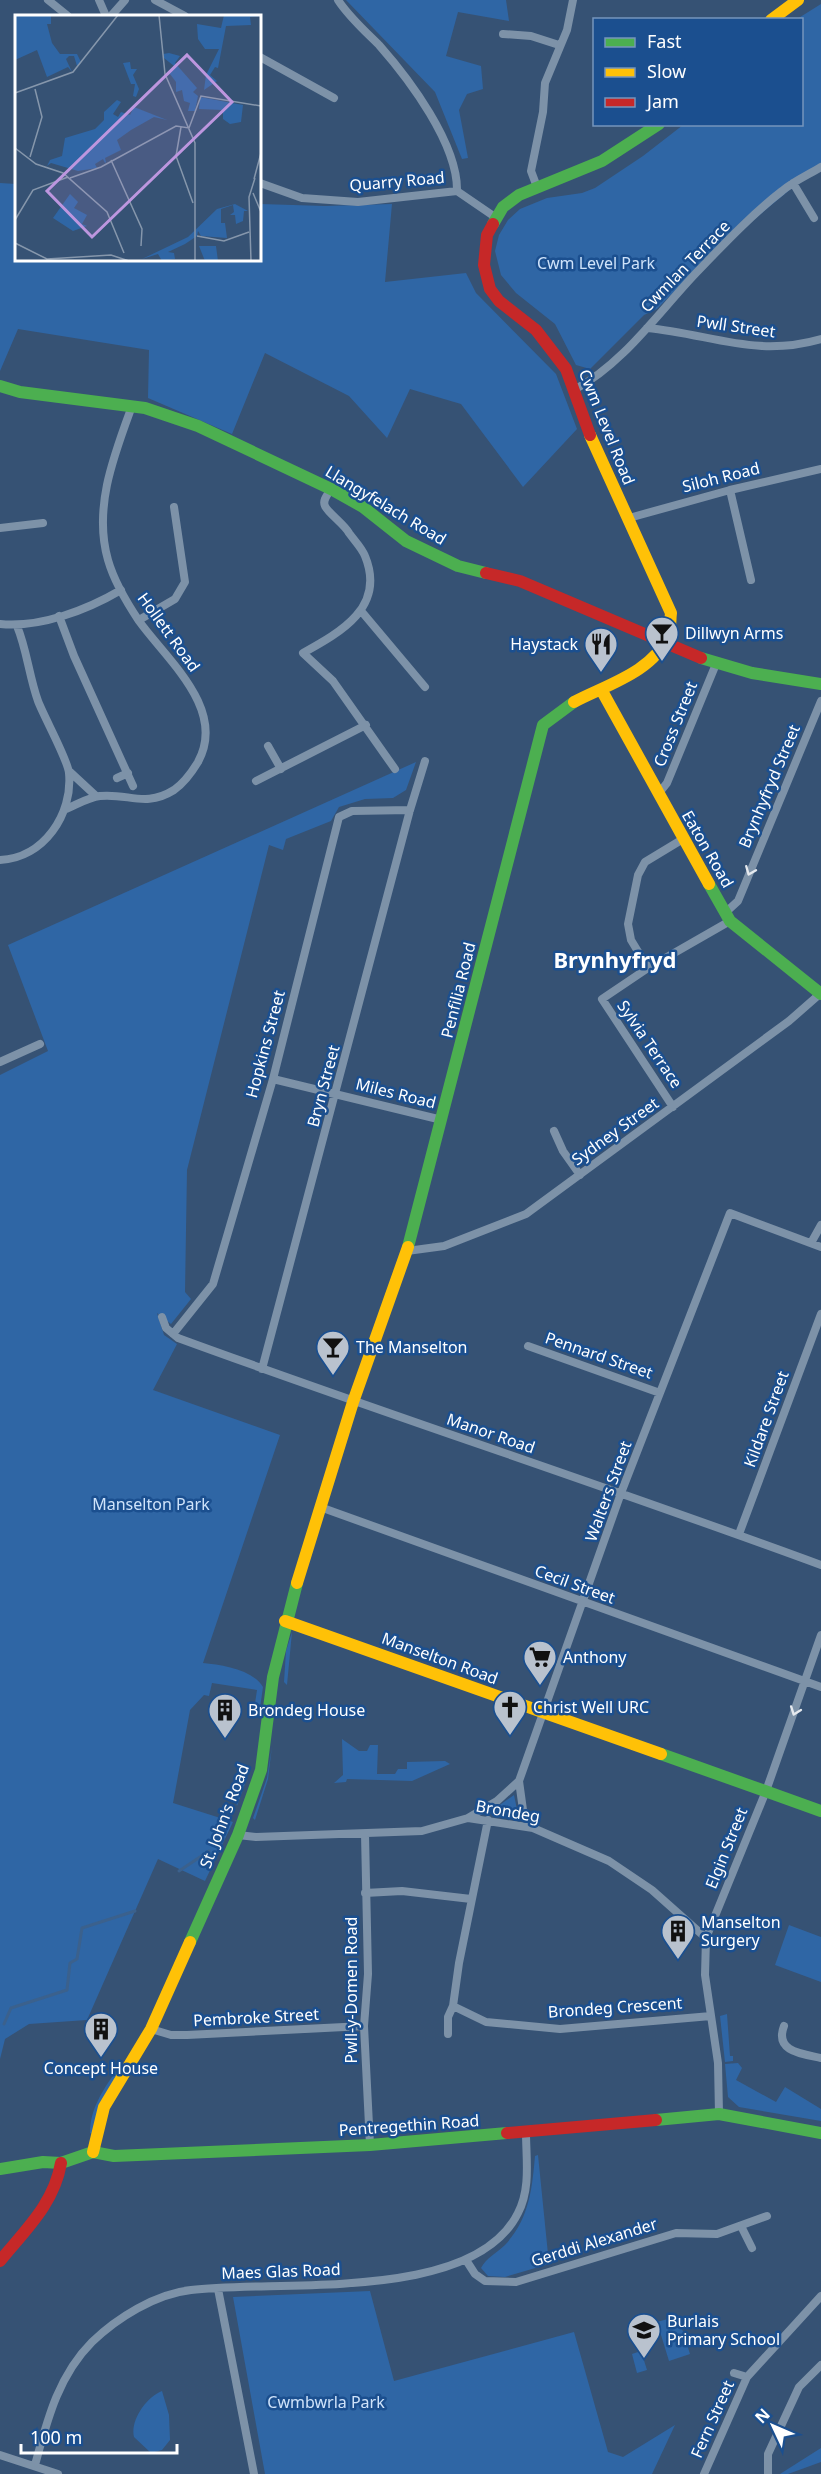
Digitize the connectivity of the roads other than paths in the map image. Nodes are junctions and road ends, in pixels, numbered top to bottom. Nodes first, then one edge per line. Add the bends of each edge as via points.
1 (48, 0) edge
2 (99, 0) edge
3 (124, 0) edge
4 (155, 0) edge
5 (339, 0) edge
6 (573, 0) edge
7 (798, 0) edge
8 (67, 15) edge
9 (106, 15) edge
10 (112, 15) edge
11 (183, 15) edge
12 (774, 18) edge
13 (503, 34) dead end
14 (559, 45) junction
15 (261, 58) edge
16 (334, 98) dead end
17 (656, 126) edge
18 (821, 167) edge
19 (261, 183) edge
20 (793, 183) junction
21 (537, 187) junction
22 (457, 191) junction
23 (495, 217) junction
24 (814, 218) dead end
25 (647, 328) junction
26 (821, 339) edge
27 (0, 386) edge
28 (574, 390) junction
29 (132, 406) junction
30 (821, 469) edge
31 (331, 489) junction
32 (730, 490) junction
33 (174, 507) dead end
34 (629, 518) junction
35 (43, 523) dead end
36 (0, 528) edge
37 (751, 580) dead end
38 (121, 590) junction
39 (362, 612) junction
40 (59, 615) junction
41 (139, 620) junction
42 (0, 624) edge
43 (17, 626) junction
44 (666, 644) junction
45 (716, 664) junction
46 (821, 684) edge
47 (425, 687) dead end
48 (602, 691) junction
49 (821, 700) edge
50 (366, 725) junction
51 (268, 746) dead end
52 (425, 761) dead end
53 (281, 769) junction
54 (395, 769) dead end
55 (69, 771) junction
56 (128, 773) junction
57 (117, 778) dead end
58 (256, 781) dead end
59 (133, 786) dead end
60 (659, 793) junction
61 (96, 796) junction
62 (66, 809) junction
63 (410, 810) junction
64 (683, 839) junction
65 (0, 860) edge
66 (728, 916) junction
67 (648, 968) junction
68 (821, 994) edge
69 (40, 1044) dead end
70 (0, 1062) edge
71 (273, 1079) junction
72 (336, 1095) junction
73 (673, 1107) junction
74 (442, 1120) junction
75 (554, 1131) dead end
76 (580, 1174) junction
77 (821, 1225) edge
78 (811, 1243) junction
79 (821, 1247) edge
80 (407, 1251) junction
81 (821, 1314) edge
82 (162, 1317) dead end
83 (173, 1334) junction
84 (528, 1346) dead end
85 (262, 1369) junction
86 (660, 1393) junction
87 (353, 1402) junction
88 (621, 1493) junction
89 (320, 1507) junction
90 (739, 1534) junction
91 (821, 1565) edge
92 (584, 1603) junction
93 (285, 1621) junction
94 (821, 1635) edge
95 (805, 1682) junction
96 (821, 1687) edge
97 (542, 1712) junction
98 (519, 1781) junction
99 (766, 1791) junction
100 (821, 1810) edge
101 (468, 1818) junction
102 (488, 1820) junction
103 (533, 1828) junction
104 (365, 1834) junction
105 (238, 1835) junction
106 (365, 1893) junction
107 (471, 1899) junction
108 (706, 1938) junction
109 (453, 2006) junction
110 (711, 2016) junction
111 (364, 2026) junction
112 (784, 2026) dead end
113 (151, 2029) junction
114 (448, 2034) dead end
115 (821, 2058) edge
116 (718, 2115) junction
117 (526, 2132) junction
118 (821, 2133) edge
119 (370, 2145) junction
120 (93, 2152) junction
121 (61, 2163) junction
122 (0, 2169) edge
123 (767, 2216) dead end
124 (741, 2226) junction
125 (752, 2248) dead end
126 (466, 2260) junction
127 (0, 2261) edge
128 (218, 2289) junction
129 (821, 2296) edge
130 (821, 2366) edge
131 (734, 2373) dead end
132 (747, 2377) junction
133 (0, 2455) edge
134 (35, 2465) junction
135 (58, 2474) edge
136 (254, 2474) edge
137 (704, 2474) edge
138 (768, 2474) edge

1 - 8 street
2 - 9 street
3 - 10 street
4 - 11 street
5 - 22 street via 419,98 444,143 457,179
6 - 14 street via 567,30
7 - 12 street
13 - 14 street via 531,36
14 - 21 street via 545,83 531,171
15 - 16 street
17 - 21 street, Cwm Level Road via 602,161
18 - 20 street, Cwmlan Terrace
19 - 22 street, Quarry Road via 302,198 358,202
20 - 24 street
20 - 25 street, Cwmlan Terrace via 695,273
21 - 23 street, Cwm Level Road via 519,195
22 - 23 street, Quarry Road
23 - 28 street, Cwm Level Road via 484,251 490,289 547,342 566,369
25 - 26 street, Pwll Street via 766,348 797,346
25 - 28 street, Cwmlan Terrace via 590,381
27 - 29 street, Llangyfelach Road
28 - 34 street, Cwm Level Road
29 - 31 street, Llangyfelach Road via 198,426
29 - 38 street, Hollett Road via 104,502 108,561
30 - 32 street, Siloh Road
31 - 39 street via 325,506 345,526 369,568 369,599
31 - 44 street, Llangyfelach Road via 363,507 406,541 458,566 520,580
32 - 34 street, Siloh Road
32 - 37 street
33 - 41 street via 185,582 175,599
34 - 44 street, Cwm Level Road via 670,613 672,626
35 - 36 street
38 - 40 street
38 - 41 street, Hollett Road
39 - 47 street
39 - 50 street via 330,638 303,653 333,681
40 - 43 street
40 - 56 street
41 - 61 street, Hollett Road via 198,701 206,730 203,753 176,789 154,799
42 - 43 street
43 - 55 street via 38,698
44 - 45 street, Llangyfelach Road
44 - 48 street, Penfilia Road via 647,663
45 - 46 street, Llangyfelach Road
45 - 60 street, Cross Street via 667,783
48 - 60 street, Eaton Road
48 - 74 street, Penfilia Road via 553,713 543,725
49 -> 66 street, Brynhyfryd Street via 738,901
50 - 53 street
50 - 54 street
51 - 53 street
52 - 63 street, Bryn Street
53 - 58 street
55 - 61 street
55 - 62 street
56 - 57 street
56 - 59 street
60 - 64 street, Eaton Road
61 - 62 street, Hollett Road
62 - 65 street via 41,844
63 - 71 street, Hopkins Street via 352,811 339,817
63 - 72 street, Bryn Street
64 - 66 street, Eaton Road
64 - 67 street via 645,862 639,875 628,924 631,939
66 - 67 street
66 - 68 street, Eaton Road
67 - 73 street, Sylvia Terrace via 602,999
68 - 73 street, Sydney Street
69 - 70 street
71 - 72 street, Miles Road
71 - 83 street, Hopkins Street via 213,1284
72 - 74 street, Miles Road
72 - 85 street, Bryn Street
73 - 76 street, Sydney Street
74 - 80 street, Penfilia Road
75 - 76 street
76 - 80 street, Sydney Street via 526,1214 444,1246
77 - 78 street
78 - 79 street
78 - 86 street, Walters Street via 730,1213
80 - 87 street, Penfilia Road
81 - 90 street, Kildare Street
82 - 83 street via 162,1323
83 - 85 street, Manor Road
84 - 86 street, Pennard Street
85 - 87 street, Manor Road
86 - 88 street, Walters Street
87 - 88 street, Manor Road
87 - 89 street, St. John's Road
88 - 90 street, Manor Road
88 - 92 street, Walters Street
89 - 92 street, Cecil Street
89 - 93 street, St. John's Road
90 - 91 street, Manor Road
92 - 95 street, Cecil Street
92 - 97 street, Walters Street
93 - 97 street, Manselton Road
93 - 105 street, St. John's Road via 261,1770
94 - 95 street, Elgin Street
95 - 96 street, Cecil Street
95 -> 99 street, Elgin Street
97 - 98 street, Walters Street
97 - 99 street, Manselton Road
98 - 101 street, Walters Street via 497,1801
98 - 103 street, Walters Street via 523,1810
99 - 100 street, Manselton Road
99 - 108 street, Elgin Street
101 - 102 street, Brondeg
101 - 104 street, Brondeg via 423,1831
102 - 103 street, Brondeg
102 - 107 street
103 - 108 street, Brondeg via 609,1861 652,1890
104 - 105 street, Brondeg
104 - 106 street, Pwll-y-Domen Road
105 - 113 street, St. John's Road
106 - 107 street via 402,1891
106 - 111 street, Pwll-y-Domen Road via 368,1974
107 - 109 street
108 - 110 street, Elgin Street via 705,1975
109 - 110 street, Brondeg Crescent via 486,2022 560,2029
109 - 114 street
110 - 116 street, Elgin Street via 718,2063
111 - 113 street, Pembroke Street via 187,2035
111 - 119 street, Pwll-y-Domen Road
112 - 115 street via 787,2048
113 - 120 street, St. John's Road via 104,2107
116 - 117 street, Pentregethin Road
116 - 118 street, Pentregethin Road
117 - 119 street, Pentregethin Road
117 - 126 street, Maes Glas Road via 526,2185 519,2212 502,2237
119 - 120 street, Pentregethin Road via 114,2156
120 - 121 street, Pentregethin Road
121 - 122 street, Pentregethin Road
121 - 127 street via 60,2180 51,2198
123 - 124 street, Gerddi Alexander
124 - 125 street
124 - 126 street, Gerddi Alexander via 715,2234 676,2233 516,2282 485,2281
126 - 128 street, Maes Glas Road via 370,2282
128 - 134 street, Maes Glas Road via 190,2290 141,2307 91,2343 59,2390
128 - 136 street
129 - 132 street, Fern Street
130 - 138 street via 799,2387 768,2454
131 - 132 street
132 - 137 street, Fern Street
133 - 134 street
134 - 135 street

